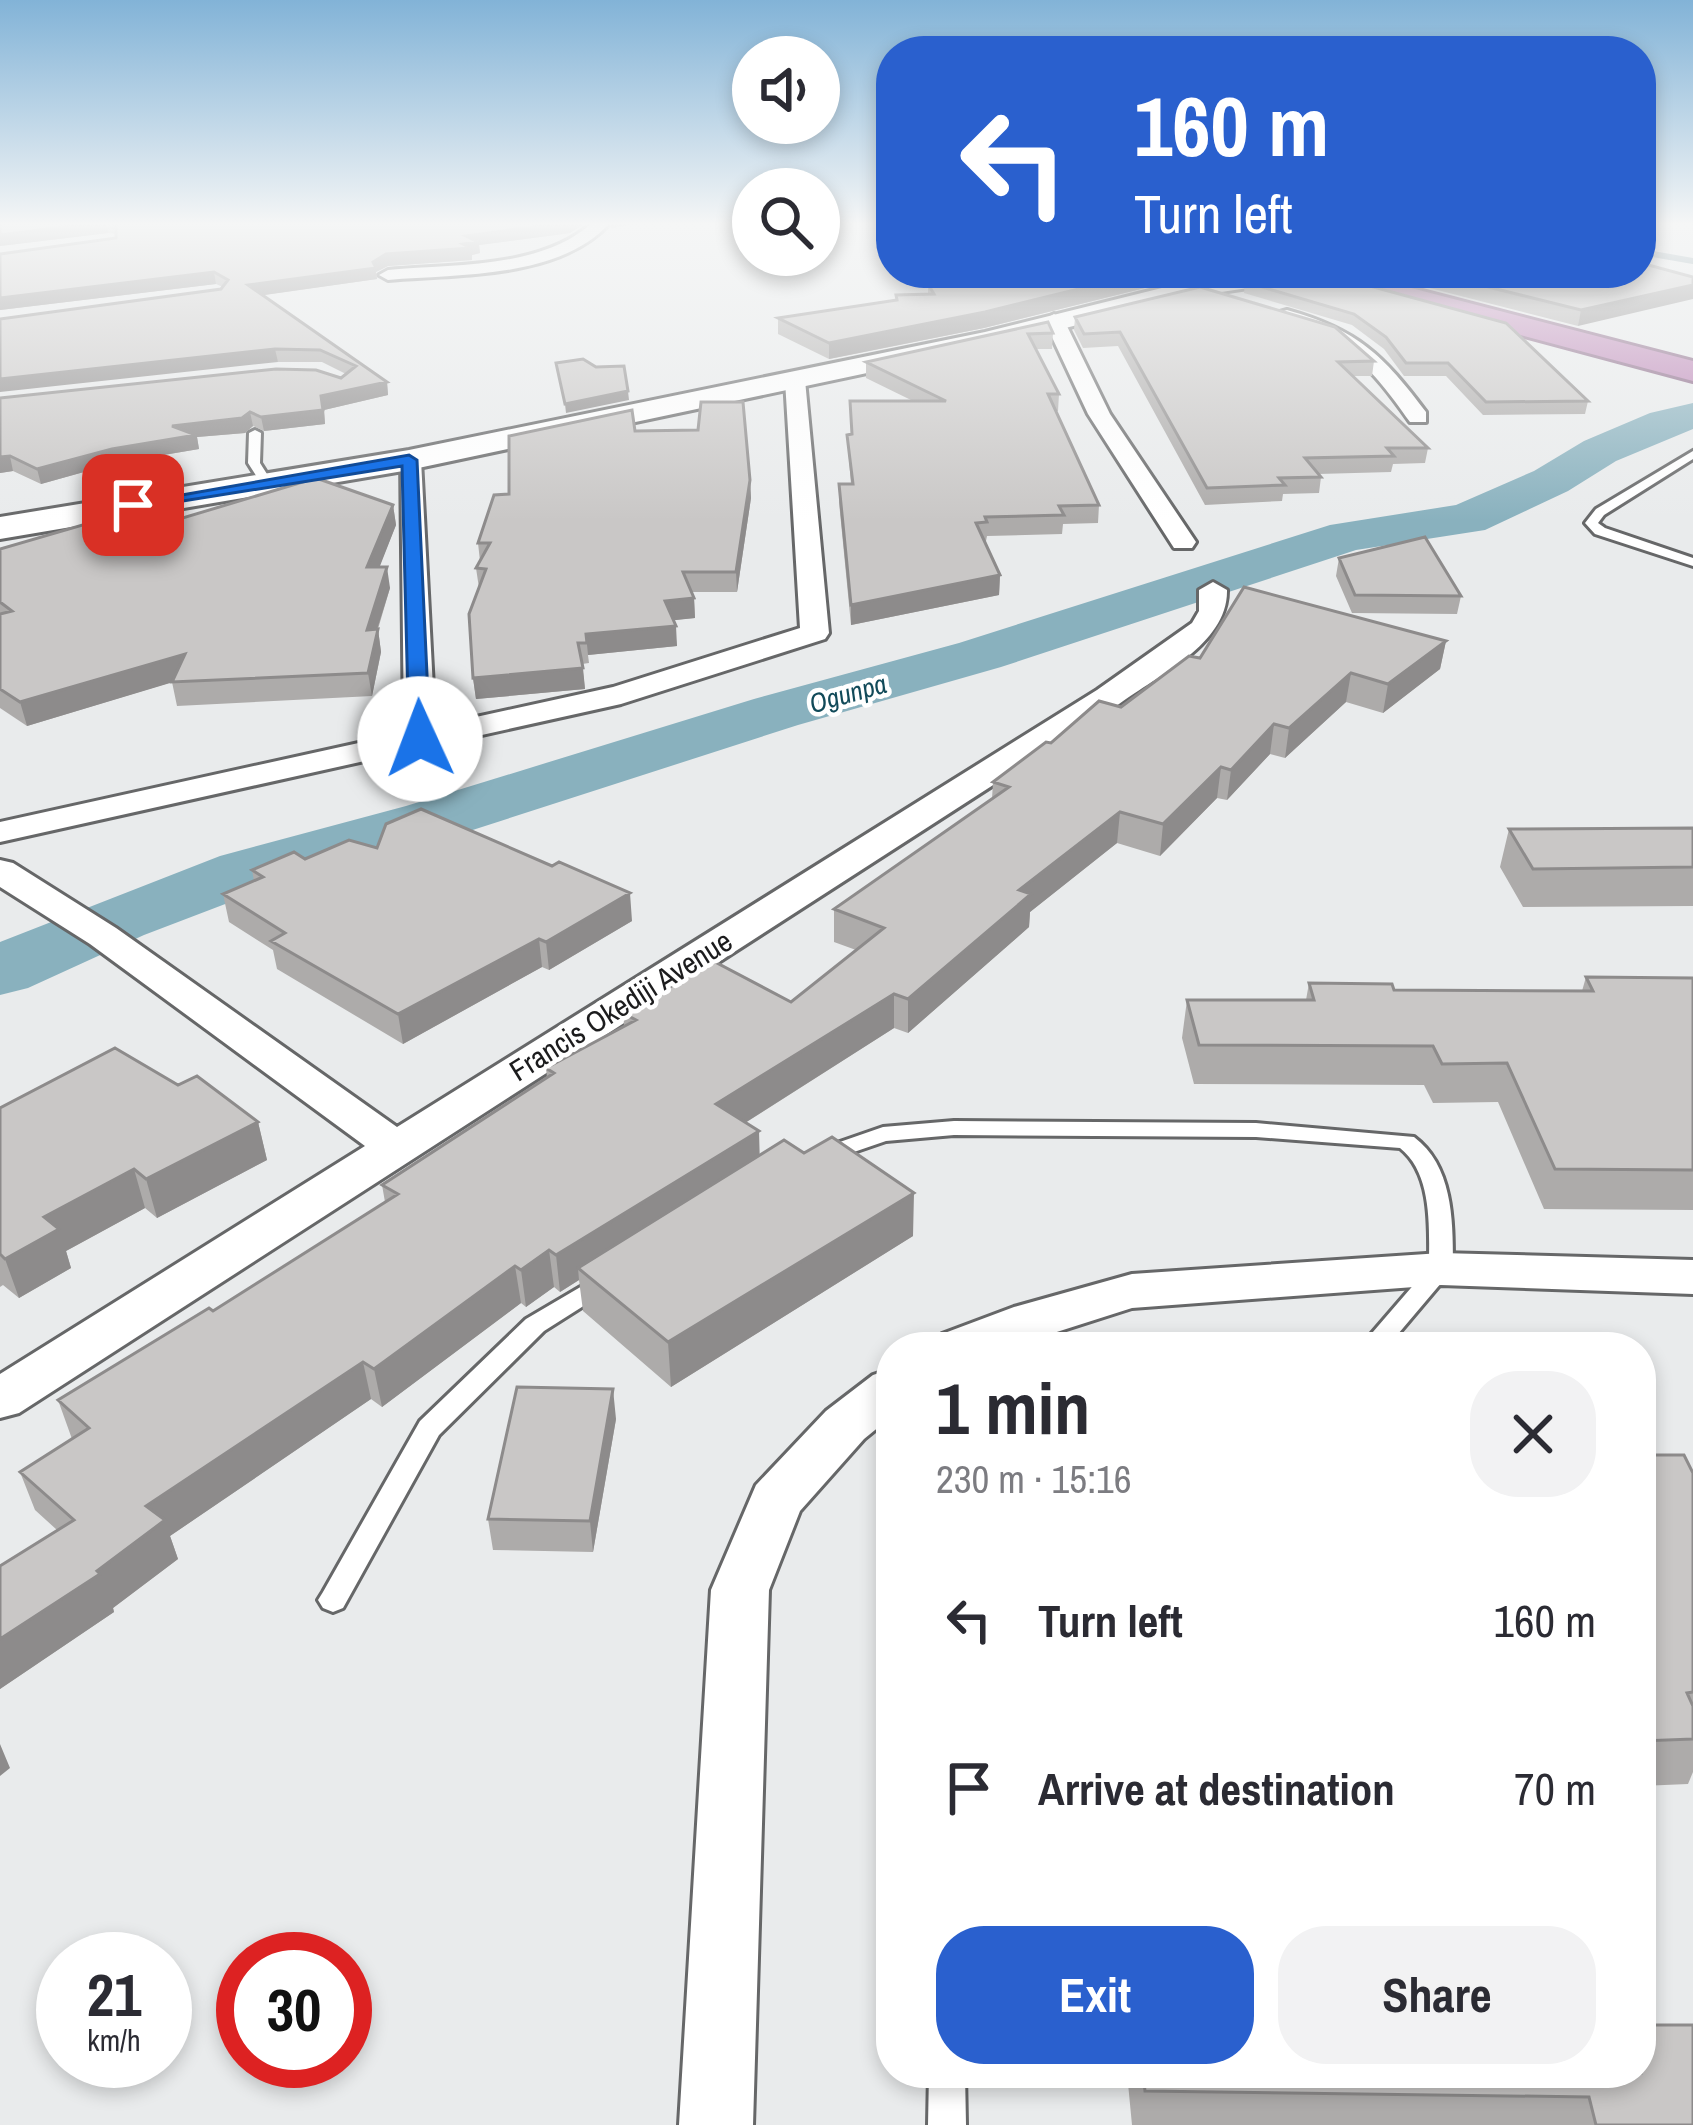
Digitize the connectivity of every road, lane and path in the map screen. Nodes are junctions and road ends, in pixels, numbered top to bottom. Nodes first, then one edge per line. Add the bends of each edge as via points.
1 (1047, 322) edge
2 (1055, 322) edge
3 (1307, 322) edge
4 (1516, 322) edge
5 (1539, 322) edge
6 (1687, 365) edge
7 (795, 380) junction
8 (1418, 417) dead end
9 (255, 433) edge
10 (1693, 454) edge
11 (409, 460) junction
12 (266, 482) junction
13 (0, 528) edge
14 (1183, 542) dead end
15 (1693, 562) edge
16 (1213, 590) dead end
17 (420, 739) junction
18 (0, 832) edge
19 (0, 871) edge
20 (398, 1148) junction
21 (791, 1168) edge
22 (626, 1267) edge
23 (1441, 1269) junction
24 (1693, 1277) edge
25 (999, 1332) edge
26 (1386, 1332) edge
27 (0, 1400) edge
28 (876, 1400) edge
29 (334, 1600) dead end
30 (947, 2088) edge
31 (716, 2125) edge
32 (947, 2125) edge

1 - 7 main road
2 - 14 street via 1099,414
3 - 8 street via 1361,344
4 - 6 highway
5 - 6 highway
7 - 11 main road
7 - 17 street via 815,632 621,695
9 - 12 lane via 254,463
10 - 15 lane via 1591,522
11 - 12 main road
11 - 17 street
12 - 13 main road
16 - 20 street, Francis Okediji Avenue via 1203,628 1108,698
17 - 18 street
19 - 20 street via 104,936
20 - 27 street, Francis Okediji Avenue
21 - 23 lane via 883,1134 954,1128 1256,1130 1406,1142 1422,1156 1440,1208
22 - 29 lane via 535,1325 429,1428
23 - 24 street
23 - 25 street via 1132,1292
23 - 26 lane
28 - 31 street via 776,1500 740,1590
30 - 32 lane

